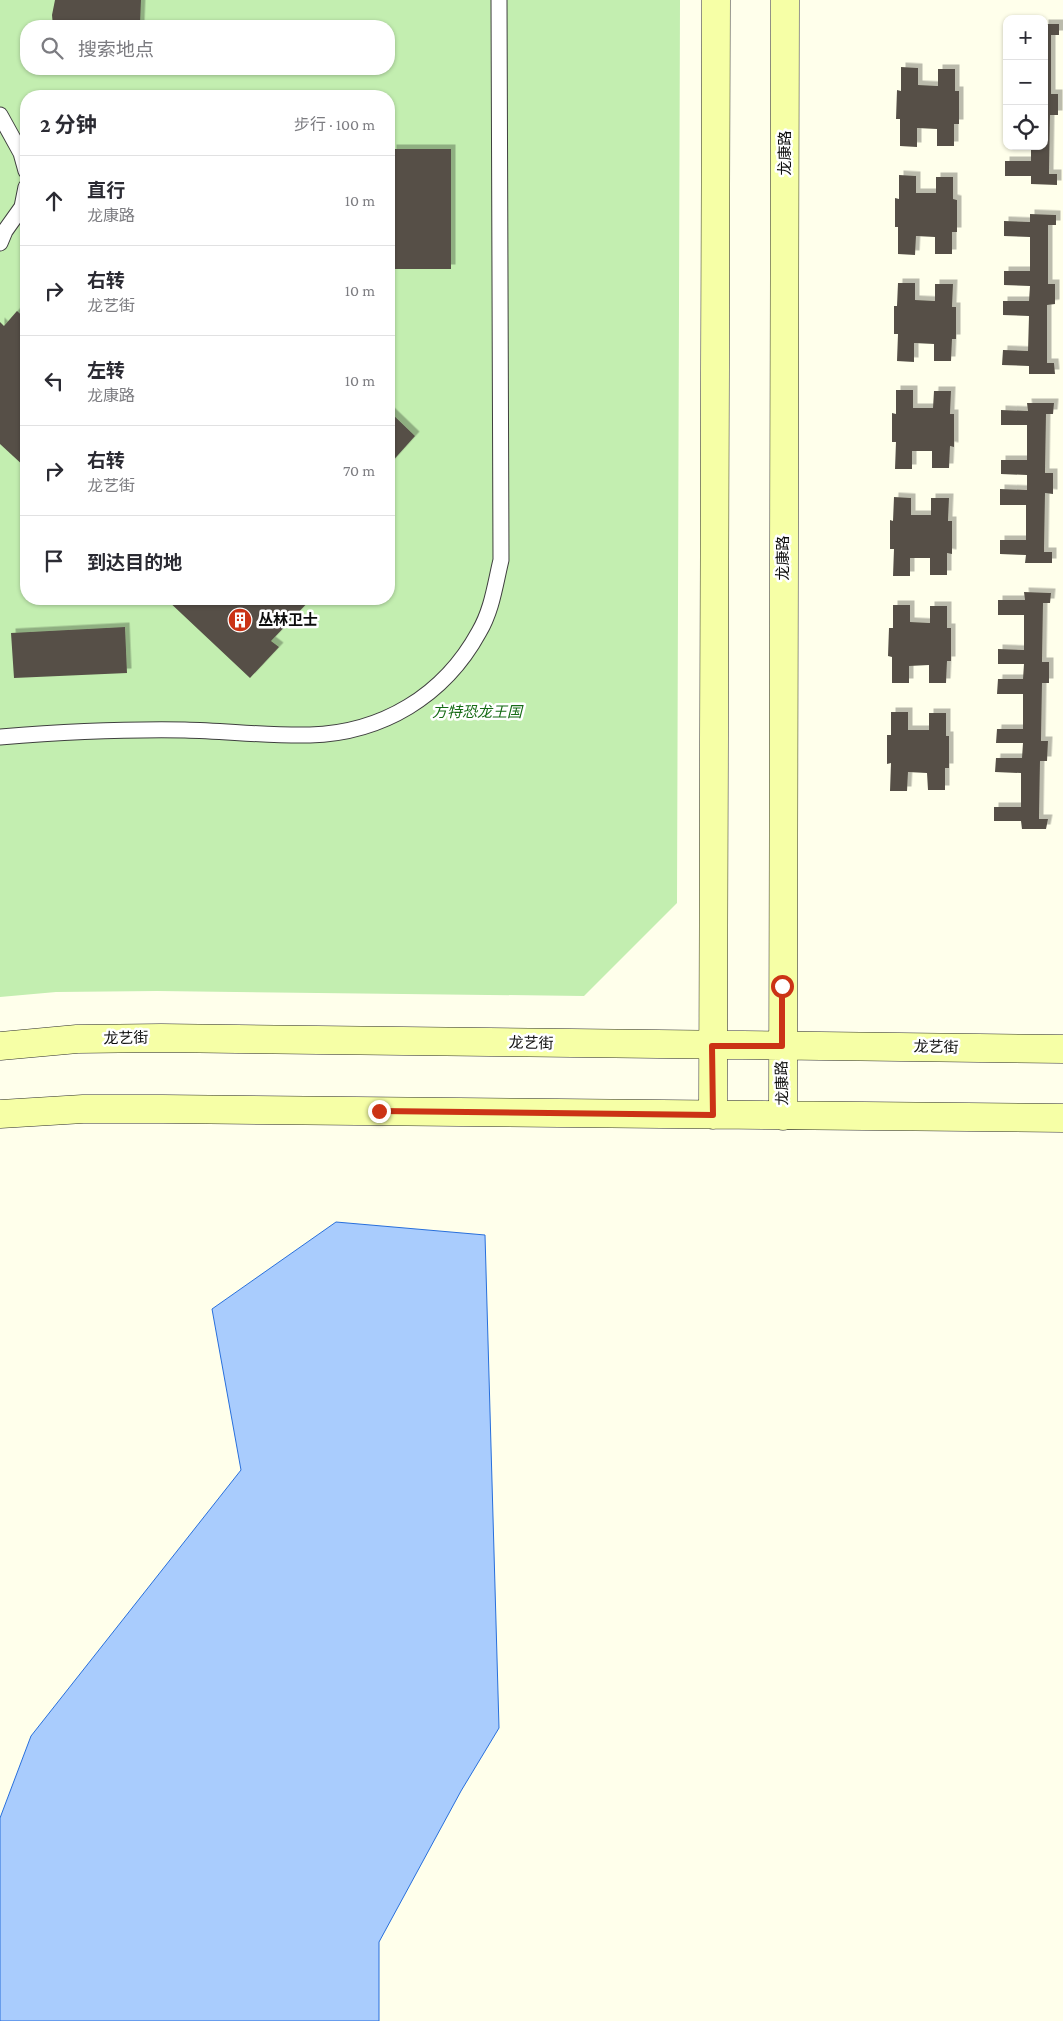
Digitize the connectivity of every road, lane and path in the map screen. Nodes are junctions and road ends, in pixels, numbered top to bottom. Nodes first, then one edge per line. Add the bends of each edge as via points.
1 (499, 0) edge
2 (716, 0) edge
3 (785, 0) edge
4 (0, 115) edge
5 (20, 151) edge
6 (20, 210) edge
7 (0, 243) edge
8 (0, 737) edge
9 (0, 1046) edge
10 (712, 1046) junction
11 (782, 1046) junction
12 (1063, 1049) edge
13 (0, 1114) edge
14 (713, 1115) junction
15 (783, 1116) junction
16 (1063, 1118) edge

1 - 8 lane via 501,560 492,602 480,632 460,661 431,692 379,722 345,731 310,735 184,730
2 - 10 street
3 - 11 street, 龙康路
4 - 5 lane
6 - 7 lane
9 - 10 street, 龙艺街 via 77,1039 161,1038
10 - 11 street, 龙艺街
10 - 14 street
11 - 12 street, 龙艺街
11 - 15 street, 龙康路
13 - 14 street via 82,1109 173,1109
14 - 15 street
15 - 16 street

